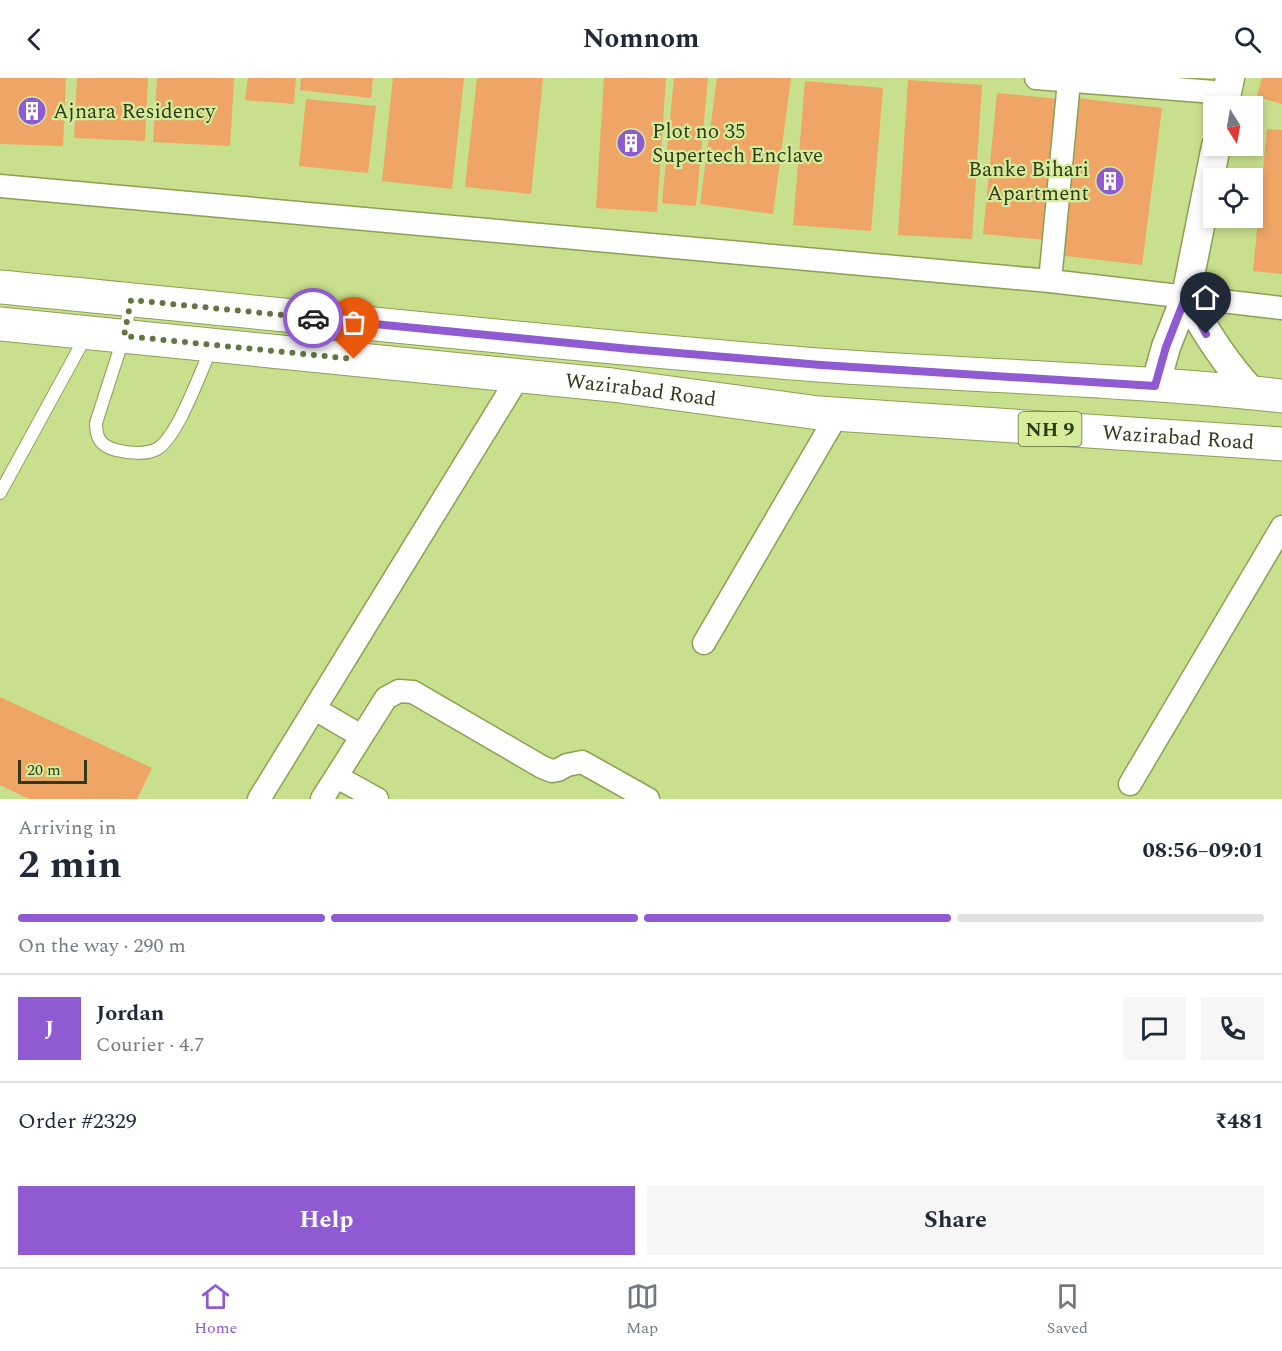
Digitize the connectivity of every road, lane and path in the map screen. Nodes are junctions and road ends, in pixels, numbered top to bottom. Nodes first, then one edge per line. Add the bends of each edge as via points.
1 (1036, 78) edge
2 (1069, 81) junction
3 (1227, 93) edge
4 (1214, 156) edge
5 (0, 186) edge
6 (1050, 281) junction
7 (0, 287) edge
8 (1186, 296) junction
9 (131, 300) junction
10 (1282, 308) edge
11 (0, 324) edge
12 (88, 332) junction
13 (124, 336) junction
14 (213, 345) junction
15 (519, 376) junction
16 (1155, 386) junction
17 (1268, 394) edge
18 (828, 414) junction
19 (1282, 444) edge
20 (0, 493) edge
21 (1282, 527) edge
22 (704, 643) dead end
23 (315, 710) junction
24 (361, 736) junction
25 (337, 777) junction
26 (1130, 784) dead end
27 (259, 799) edge
28 (322, 799) edge
29 (376, 799) edge
30 (648, 799) edge

1 - 2 street
2 - 3 street
2 - 6 street
4 - 8 street
5 - 6 street
6 - 8 street
7 - 9 highway, Wazirabad Road / NH 9
8 - 10 street
8 - 16 street
8 - 17 street via 1218,352
9 - 13 lane
9 - 16 highway, Wazirabad Road / NH 9 via 642,350
11 - 12 highway, Wazirabad Road
12 - 13 highway, Wazirabad Road
12 - 20 lane
13 - 14 highway, Wazirabad Road
13 - 14 lane via 96,423 99,441 121,451 155,450 166,443
14 - 15 highway, Wazirabad Road
15 - 18 highway, Wazirabad Road
15 - 23 street
16 - 17 highway, Wazirabad Road / NH 9
18 - 19 highway, Wazirabad Road / NH 9
18 - 22 street
21 - 26 street
23 - 24 street
23 - 27 street
24 - 25 street
24 - 30 street via 386,698 399,691 413,692 542,767 552,771 582,762
25 - 28 street
25 - 29 street

